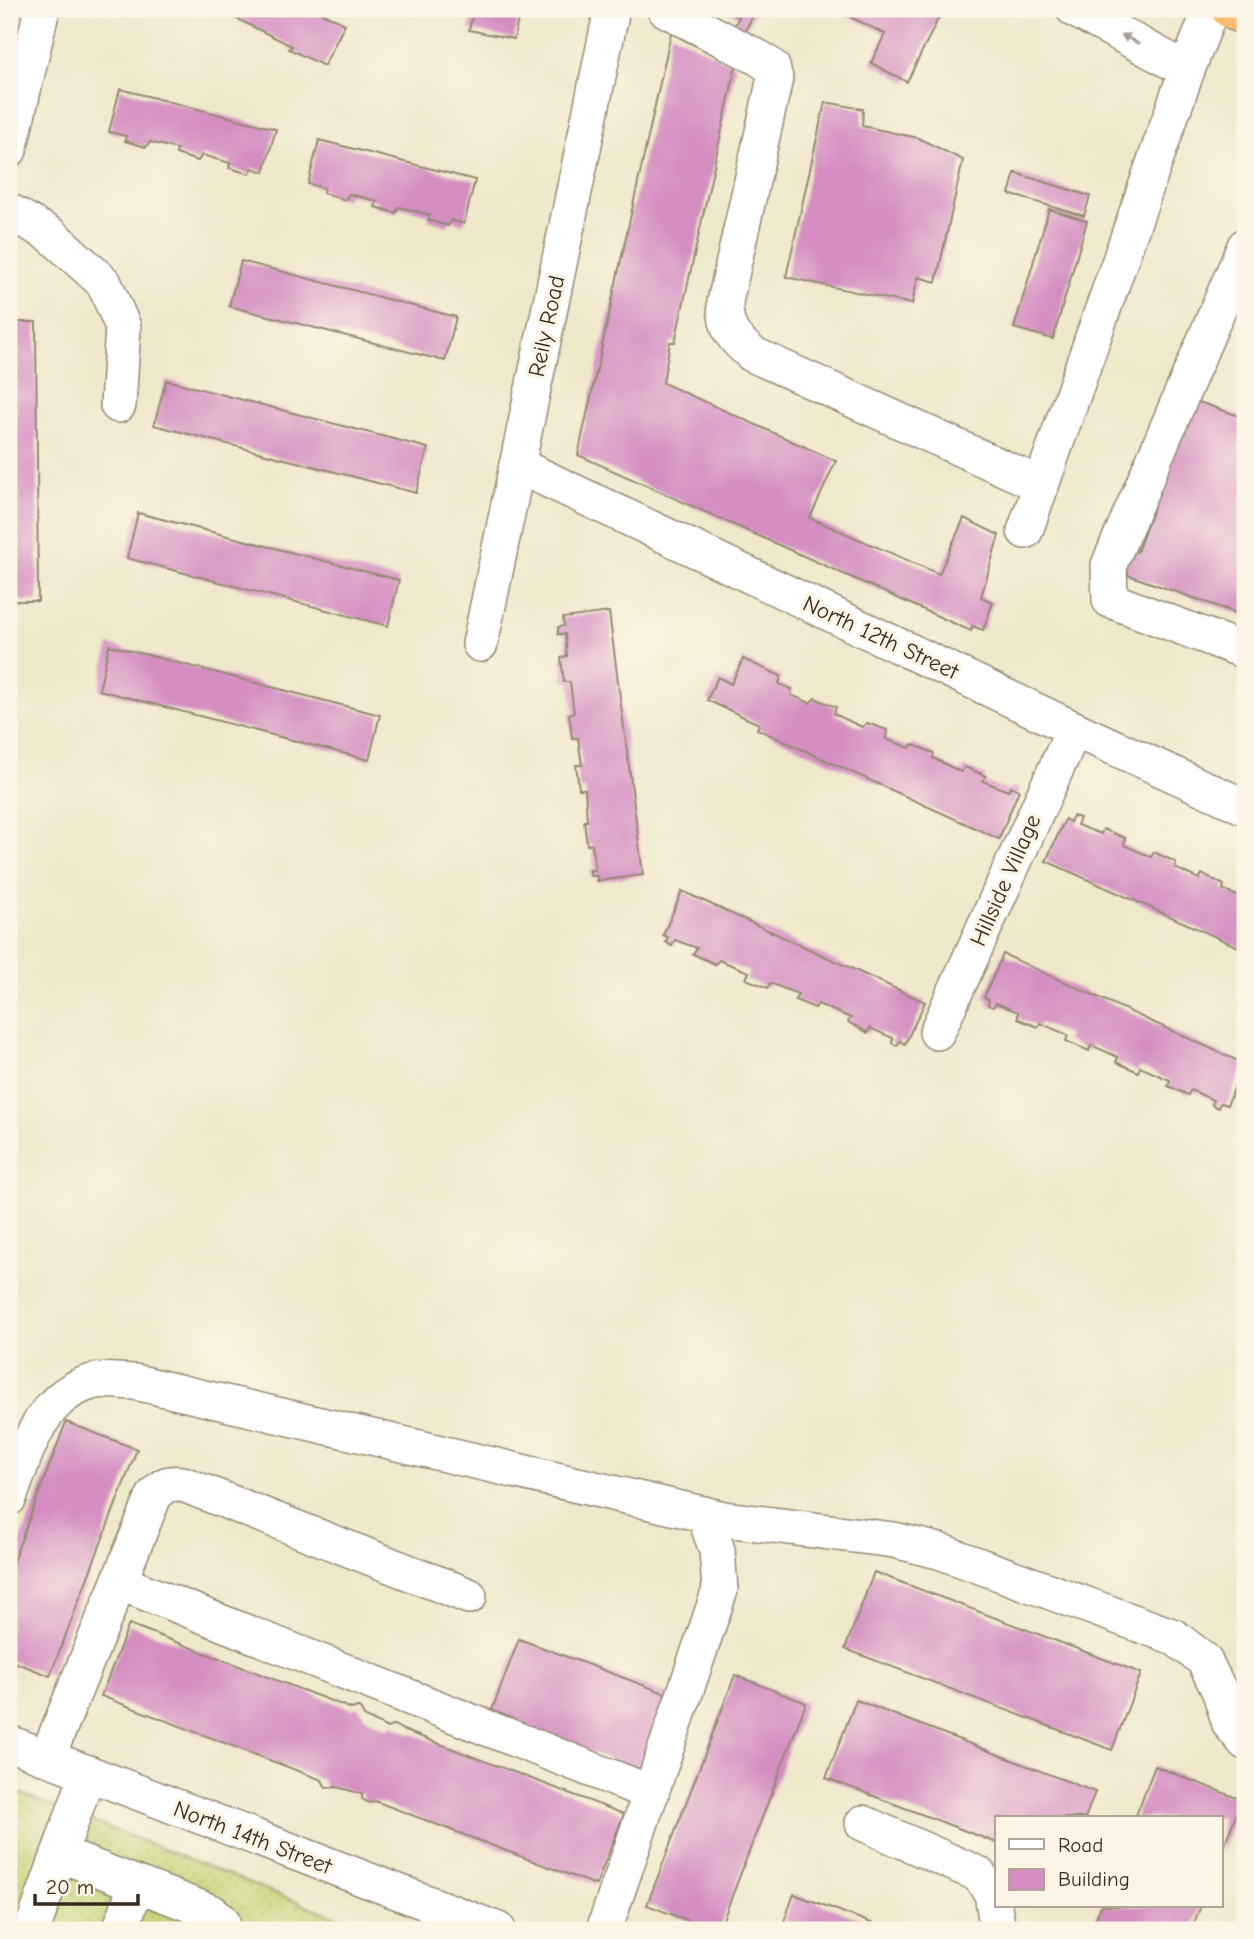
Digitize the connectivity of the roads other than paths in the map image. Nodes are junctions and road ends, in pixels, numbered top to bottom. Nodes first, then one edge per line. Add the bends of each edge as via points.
1 (42, 9) edge
2 (612, 9) edge
3 (664, 9) edge
4 (1074, 9) edge
5 (1211, 9) edge
6 (1230, 9) edge
7 (1245, 16) edge
8 (1187, 69) junction
9 (9, 150) edge
10 (9, 211) edge
11 (1245, 246) edge
12 (118, 405) dead end
13 (517, 465) junction
14 (1041, 485) junction
15 (1025, 531) dead end
16 (480, 644) dead end
17 (1245, 651) edge
18 (1074, 729) junction
19 (1245, 807) edge
20 (937, 1032) dead end
21 (9, 1498) edge
22 (704, 1514) junction
23 (119, 1582) junction
24 (469, 1596) dead end
25 (1245, 1742) edge
26 (9, 1743) edge
27 (47, 1758) junction
28 (88, 1773) junction
29 (651, 1793) junction
30 (863, 1823) dead end
31 (59, 1854) junction
32 (137, 1884) junction
33 (32, 1930) edge
34 (120, 1930) edge
35 (223, 1930) edge
36 (498, 1930) edge
37 (604, 1930) edge
38 (996, 1930) edge

1 - 9 street
2 - 13 street, Reily Road
3 - 14 street via 759,58 772,67 775,78 725,302 725,321 737,341 752,354
8 -> 4 street
5 - 8 street
6 - 7 highway
8 - 14 street
10 - 12 street via 51,235 104,283 123,327
11 - 17 street via 1110,565 1110,600
13 - 16 street, Reily Road
13 - 18 street, North 12th Street
14 - 15 street
18 - 19 street, North 12th Street
18 - 20 street, Hillside Village
21 - 22 street via 45,1414 64,1395 96,1381 135,1382
22 - 25 street via 894,1540 939,1551 1174,1637 1204,1660 1230,1724
22 - 29 street via 717,1550 720,1590
23 - 24 street via 155,1496 170,1482
23 - 27 street
23 - 29 street
26 - 27 street, North 14th Street
27 - 28 street, North 14th Street
28 - 31 street
28 - 36 street, North 14th Street
29 - 37 street
30 - 38 street via 978,1874 992,1894
31 - 32 street
31 - 33 street
32 - 34 street
32 - 35 street via 213,1913 222,1921

